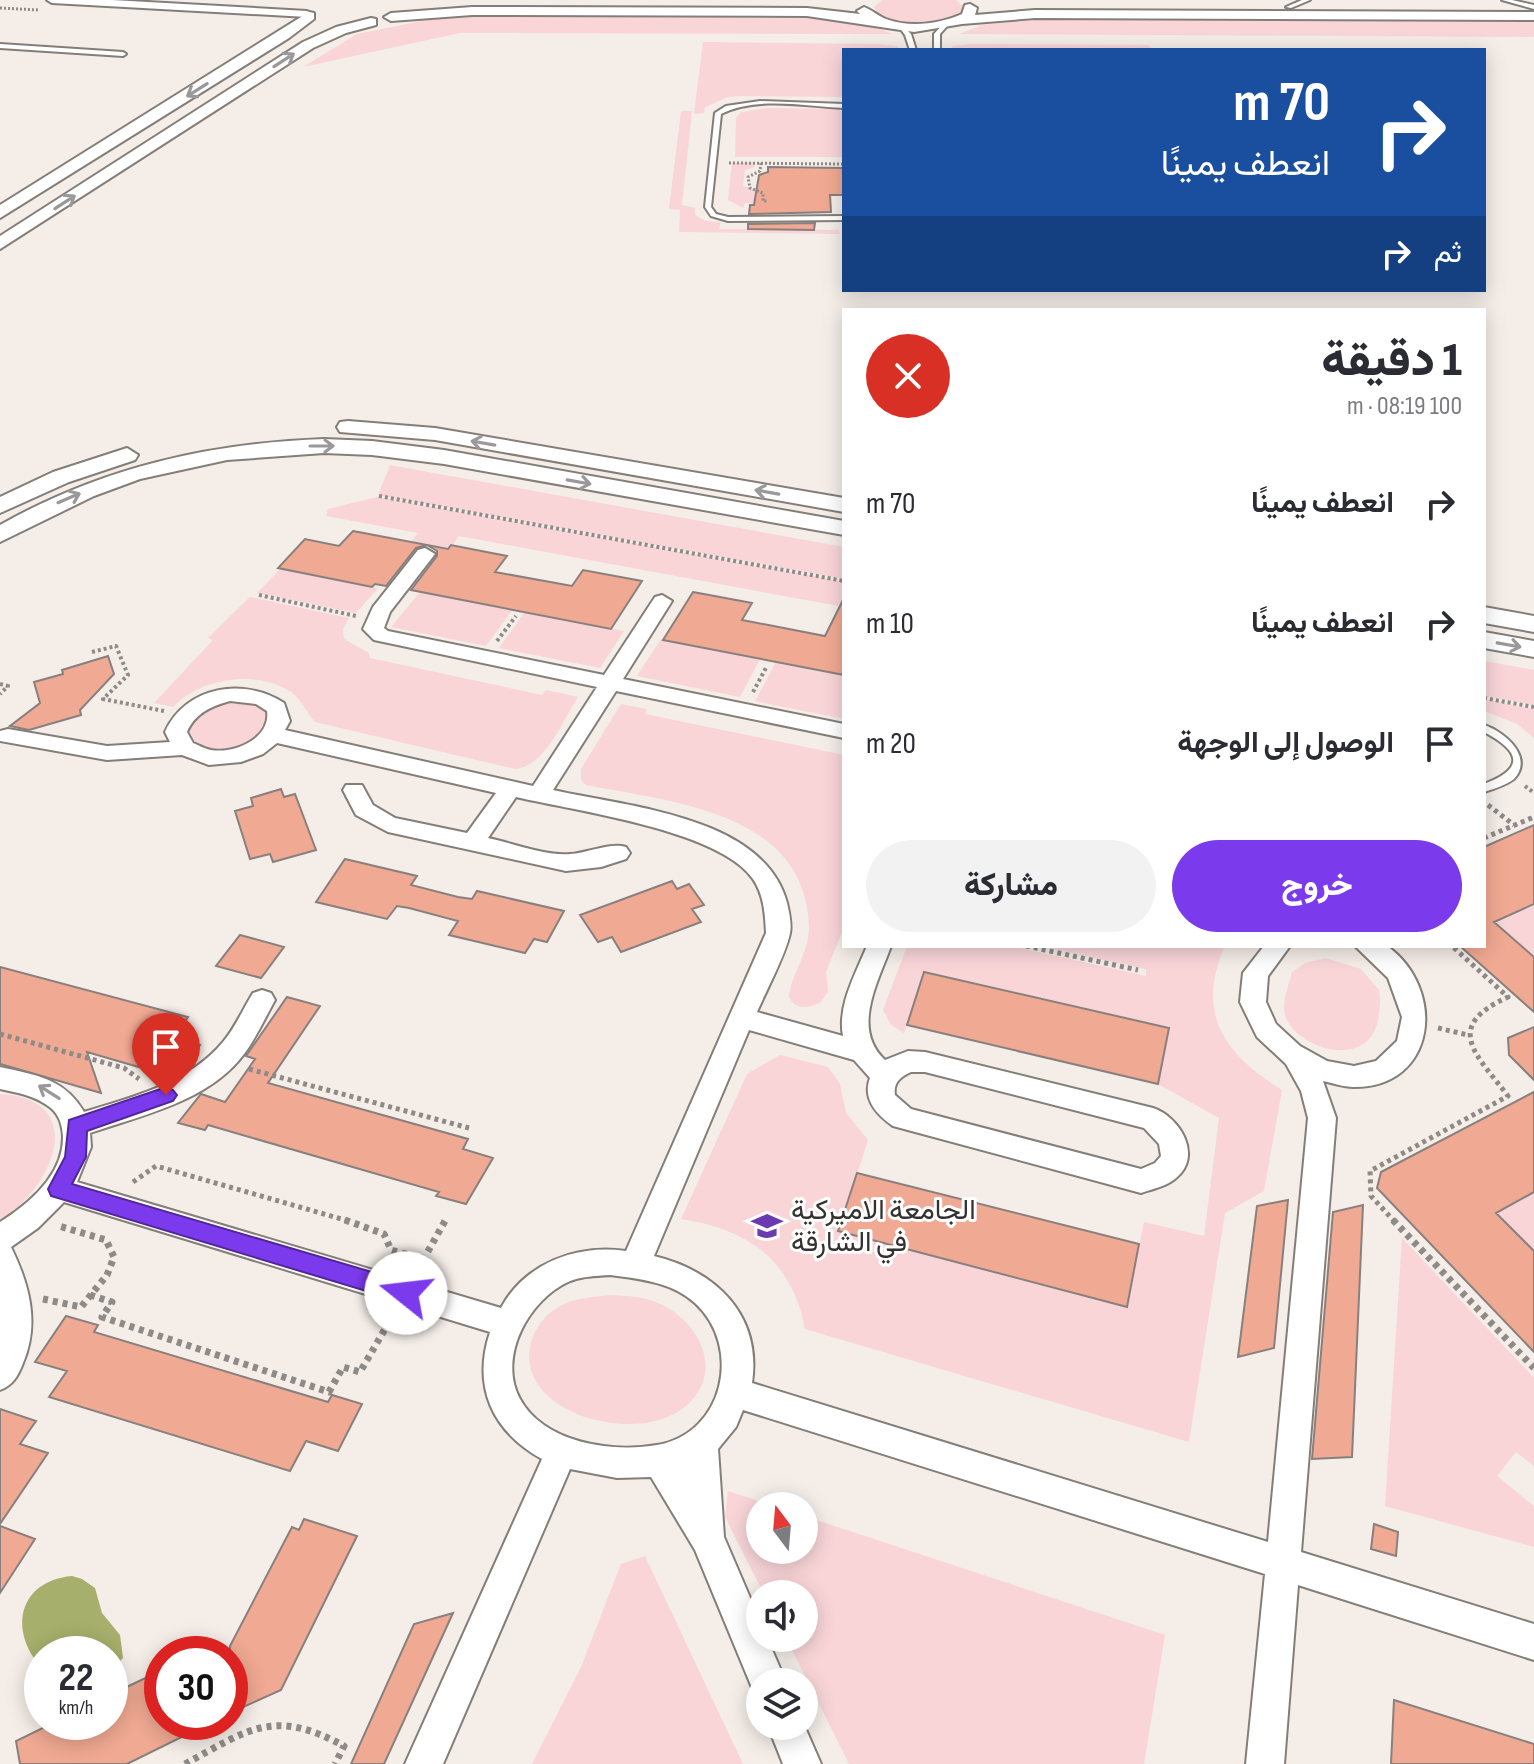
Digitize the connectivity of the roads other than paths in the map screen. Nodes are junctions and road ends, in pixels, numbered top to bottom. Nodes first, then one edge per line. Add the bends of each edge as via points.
1 (52, 0) edge
2 (409, 0) edge
3 (427, 0) edge
4 (860, 0) edge
5 (871, 0) edge
6 (962, 0) edge
7 (1307, 0) edge
8 (1505, 0) edge
9 (1289, 7) junction
10 (1534, 8) edge
11 (309, 10) edge
12 (1534, 16) edge
13 (391, 17) junction
14 (962, 20) junction
15 (879, 21) junction
16 (371, 22) junction
17 (899, 25) junction
18 (945, 25) junction
19 (0, 46) edge
20 (912, 48) edge
21 (937, 48) edge
22 (123, 54) dead end
23 (842, 106) edge
24 (0, 213) edge
25 (842, 218) edge
26 (0, 244) edge
27 (842, 505) edge
28 (0, 506) edge
29 (842, 528) edge
30 (0, 535) edge
31 (425, 554) dead end
32 (662, 601) dead end
33 (1486, 615) edge
34 (1534, 624) edge
35 (1486, 640) edge
36 (1534, 649) edge
37 (610, 684) junction
38 (1486, 729) edge
39 (842, 731) edge
40 (274, 735) junction
41 (8, 736) dead end
42 (184, 748) junction
43 (1486, 787) edge
44 (511, 788) junction
45 (354, 790) dead end
46 (539, 795) junction
47 (472, 843) junction
48 (618, 853) dead end
49 (878, 948) edge
50 (1275, 948) edge
51 (1370, 948) edge
52 (262, 1000) dead end
53 (743, 1018) junction
54 (859, 1051) junction
55 (1298, 1061) junction
56 (884, 1075) junction
57 (1352, 1075) junction
58 (0, 1078) edge
59 (1322, 1118) junction
60 (77, 1126) junction
61 (59, 1189) junction
62 (0, 1238) edge
63 (0, 1255) edge
64 (635, 1265) junction
65 (509, 1324) junction
66 (0, 1376) edge
67 (737, 1393) junction
68 (701, 1444) junction
69 (562, 1450) junction
70 (659, 1461) junction
71 (707, 1538) junction
72 (1285, 1563) junction
73 (1534, 1642) edge
74 (762, 1668) edge
75 (792, 1740) edge
76 (424, 1764) edge
77 (802, 1764) edge
78 (1265, 1764) edge

1 - 11 street
2 - 13 street via 406,10
3 - 4 street
5 - 15 street via 864,12
6 - 9 street
6 - 14 street via 971,12
7 - 9 lane
8 - 10 lane
9 - 10 street
11 - 16 street via 330,22
11 -> 24 street via 284,35
12 - 14 street via 1035,14
13 - 15 street via 472,11 791,12
13 - 16 street
14 - 18 street
15 - 17 street
26 -> 16 street via 308,45
17 - 18 street
17 - 20 lane
18 - 21 lane via 936,38
19 - 22 lane
23 - 25 lane via 723,109 718,113 708,207 713,215 728,219
27 -> 28 street via 435,434 315,426 251,430 123,456
30 -> 29 street via 66,499 168,465 259,449 324,445 422,455
31 - 37 street via 375,620 373,629 381,636
32 - 37 street
33 - 34 street
35 -> 36 street
37 - 39 street
37 - 46 street
38 - 43 lane via 1512,744 1519,757 1511,776
40 - 42 street via 237,756 206,757
40 - 42 street via 280,724 274,704 262,697 230,694 185,715 176,732
40 - 44 street
41 - 42 street via 118,754
44 - 46 street
44 - 47 street
45 - 47 street via 364,810 388,824
46 - 53 street via 714,837 758,867 772,887 778,933
47 - 48 street via 566,863
49 - 54 street via 853,1022
50 - 55 street via 1255,974 1253,997 1260,1022
51 - 57 street via 1392,963 1408,988 1415,1014 1412,1039 1399,1061 1378,1072
52 - 60 street via 234,1048 200,1077
53 - 54 street
53 - 64 street
54 - 56 street
55 - 57 street via 1324,1072
55 - 59 street
56 - 56 street via 882,1099 903,1118 1141,1181 1157,1178 1175,1157 1175,1143 1166,1129 1137,1113 925,1062 908,1061
57 - 59 street
60 -> 58 street via 68,1106 51,1091 28,1081
59 - 72 street
60 - 61 street via 75,1157
61 - 62 street via 31,1218
61 - 65 street
63 - 66 street via 18,1306 15,1344
64 - 65 street via 584,1263 560,1271 521,1302
64 - 67 street via 686,1280 724,1314 740,1364
65 - 69 street via 496,1366 507,1409 521,1426
67 - 68 street via 718,1429
67 - 72 street
68 - 70 street
68 - 71 street
69 - 70 street via 625,1463
69 - 76 street
70 - 71 street
71 - 74 street
72 - 73 street
72 - 78 street
75 - 77 street

